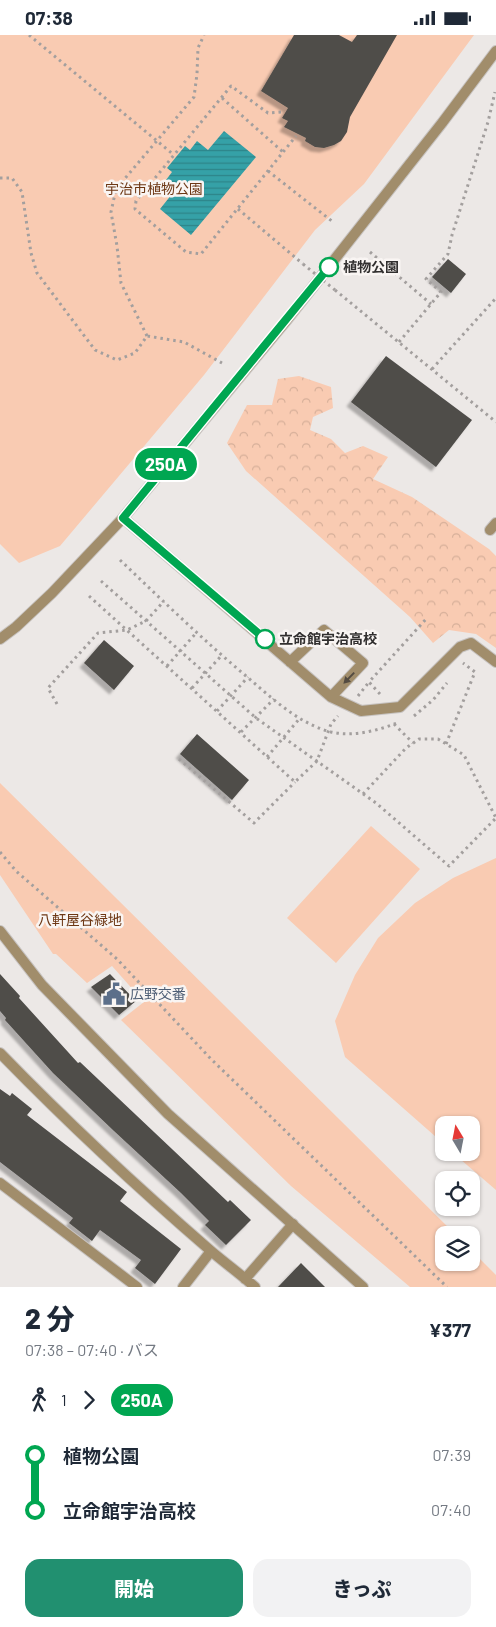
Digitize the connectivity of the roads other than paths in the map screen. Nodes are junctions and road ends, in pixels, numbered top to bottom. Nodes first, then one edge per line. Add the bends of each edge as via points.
1 (496, 51) edge
2 (123, 518) junction
3 (0, 639) edge
4 (290, 662) junction
5 (496, 662) edge
6 (331, 697) junction
7 (1, 933) edge
8 (0, 1053) edge
9 (0, 1183) edge
10 (293, 1224) junction
11 (211, 1251) junction
12 (245, 1279) junction
13 (137, 1287) edge
14 (183, 1287) edge
15 (255, 1287) edge
16 (363, 1287) edge

1 - 2 street via 291,314
2 - 3 street via 52,593
2 - 4 street
4 - 6 street
4 -> 6 street via 324,630 363,663
5 - 6 street via 470,643 460,647 400,707 361,711
7 - 10 street via 42,985 168,1114
8 - 11 street via 121,1171
9 - 13 street
10 - 12 street
10 - 16 street
11 - 12 street
11 - 14 street
12 - 15 street

